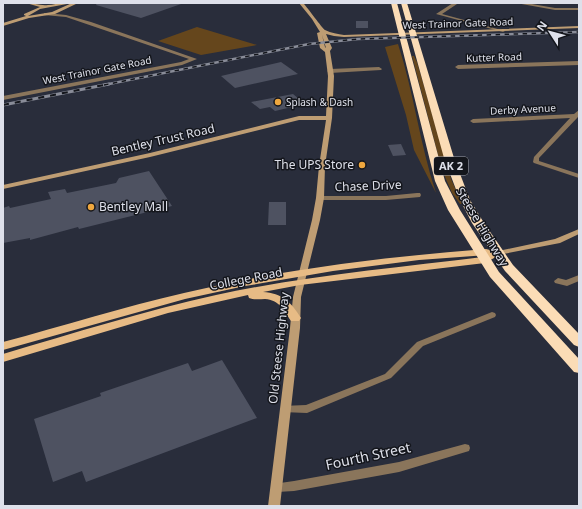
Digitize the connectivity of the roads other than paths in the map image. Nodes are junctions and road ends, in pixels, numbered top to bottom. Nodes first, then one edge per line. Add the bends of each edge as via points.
1 (69, 3) edge
2 (76, 3) edge
3 (301, 3) edge
4 (394, 3) edge
5 (404, 3) edge
6 (518, 3) edge
7 (30, 4) edge
8 (456, 4) edge
9 (532, 4) edge
10 (47, 7) junction
11 (579, 9) edge
12 (35, 10) junction
13 (58, 10) junction
14 (45, 14) junction
15 (66, 16) junction
16 (4, 25) edge
17 (579, 27) edge
18 (503, 30) junction
19 (320, 31) junction
20 (402, 34) junction
21 (412, 34) junction
22 (362, 35) junction
23 (327, 38) junction
24 (327, 51) junction
25 (579, 64) edge
26 (458, 67) dead end
27 (379, 70) dead end
28 (330, 71) junction
29 (3, 98) edge
30 (578, 115) edge
31 (329, 118) junction
32 (473, 121) dead end
33 (579, 176) edge
34 (3, 187) edge
35 (417, 195) dead end
36 (320, 198) junction
37 (579, 231) edge
38 (498, 253) junction
39 (483, 256) junction
40 (301, 278) junction
41 (579, 278) edge
42 (558, 281) dead end
43 (217, 298) junction
44 (492, 315) dead end
45 (295, 318) junction
46 (579, 342) edge
47 (3, 346) edge
48 (3, 358) edge
49 (579, 368) edge
50 (286, 408) junction
51 (465, 448) dead end
52 (277, 487) junction
53 (274, 506) edge

1 - 10 main road
2 - 13 main road
3 - 19 main road, Old Steese Highway via 313,16
4 - 20 highway, Steese Highway / AK 2
5 - 21 highway, Steese Highway / AK 2
6 - 9 street
7 - 10 main road
7 - 12 main road
8 - 18 street via 438,14
9 - 11 street via 555,9
10 - 12 main road
10 - 13 main road
12 - 14 main road via 35,13
12 - 16 main road
13 - 14 main road
13 - 15 street
14 - 15 street
14 - 16 main road
15 - 29 street, West Trainor Gate Road via 194,58 182,63
17 - 18 main road, West Trainor Gate Road
18 - 21 main road, West Trainor Gate Road
19 - 22 main road, West Trainor Gate Road via 334,35
19 - 23 main road
19 - 24 main road, Old Steese Highway via 323,48
20 - 21 main road, West Trainor Gate Road
20 - 22 main road, West Trainor Gate Road
20 - 39 highway, Steese Highway / AK 2 via 440,181
21 - 38 highway, Steese Highway / AK 2 via 459,187
22 - 23 main road, West Trainor Gate Road
23 - 24 main road, Old Steese Highway
24 - 28 main road, Old Steese Highway
25 - 26 street, Kutter Road
27 - 28 street
28 - 31 main road, Old Steese Highway
30 - 32 street, Derby Avenue
30 - 33 street via 536,158 536,162
31 - 34 main road, Bentley Trust Road via 299,118 150,155
31 - 36 main road, Old Steese Highway
35 - 36 street, Chase Drive via 386,198
36 - 40 main road, Old Steese Highway
37 - 38 main road, College Road via 557,241
38 - 39 main road, College Road
38 - 46 highway, Steese Highway / AK 2
39 - 40 main road, College Road
39 - 49 highway, Steese Highway / AK 2 via 494,274
40 - 43 main road, College Road
40 - 45 main road, Old Steese Highway
40 - 47 main road, College Road via 184,296
41 - 42 street via 567,283
43 - 45 main road via 274,296 286,304
43 - 48 main road, College Road via 166,310
44 - 50 street via 420,344 388,376 307,409
45 - 50 main road, Old Steese Highway
50 - 52 main road, Old Steese Highway
51 - 52 street, Fourth Street via 398,467
52 - 53 main road, Old Steese Highway

